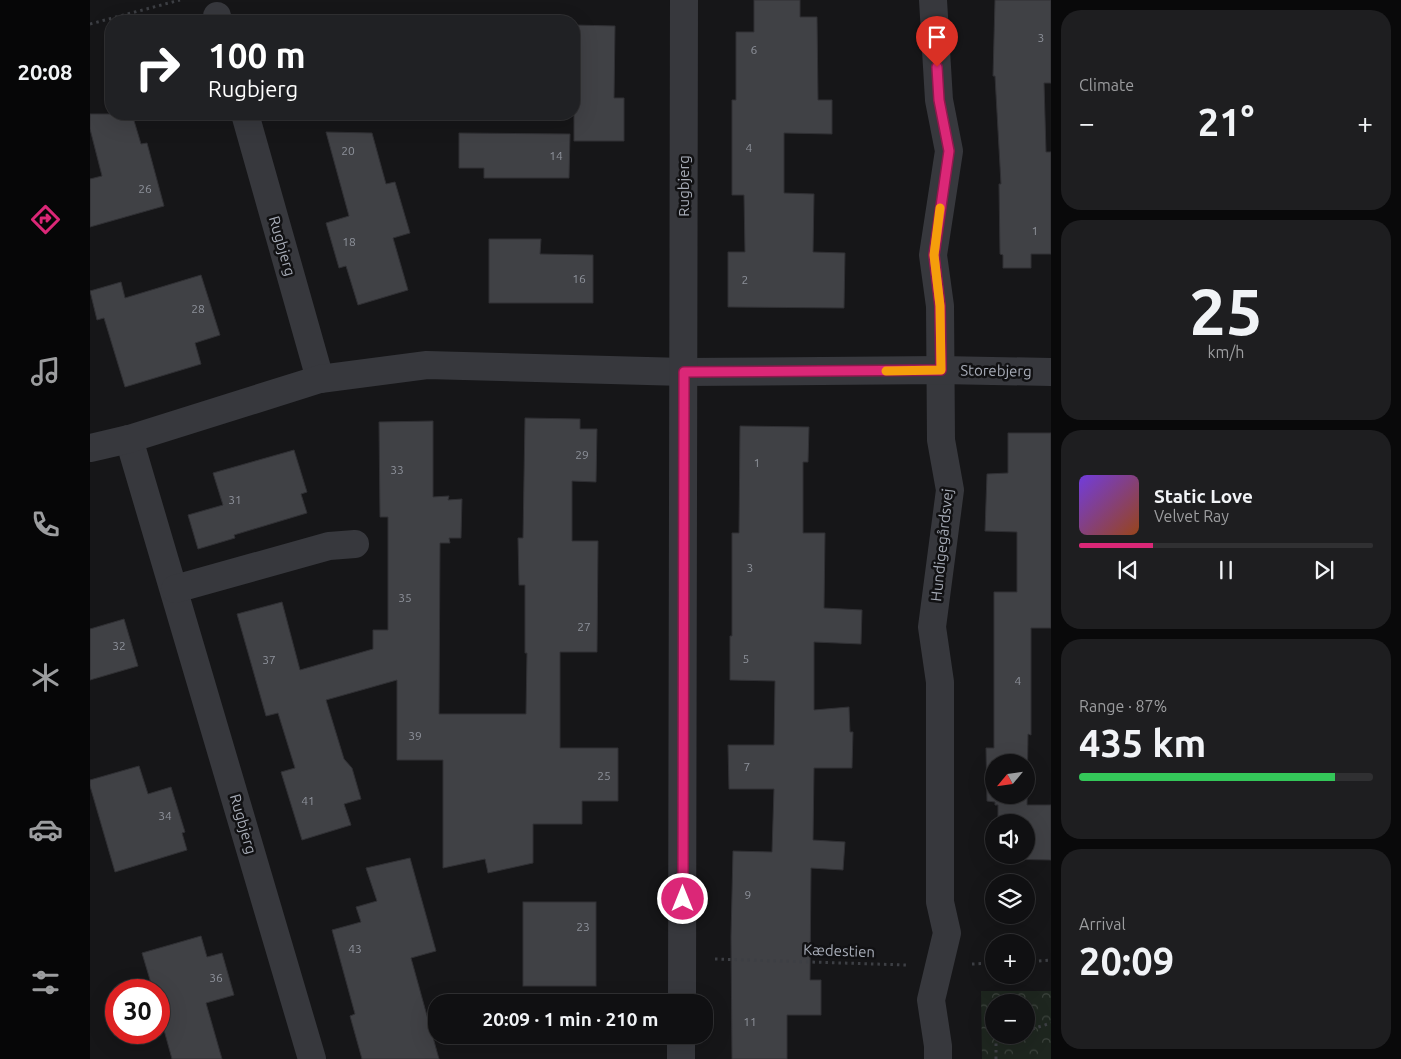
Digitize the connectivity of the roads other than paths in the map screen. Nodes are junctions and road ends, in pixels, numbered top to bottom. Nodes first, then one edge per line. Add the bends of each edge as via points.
1 (684, 0) edge
2 (933, 0) edge
3 (246, 120) edge
4 (941, 370) junction
5 (684, 372) junction
6 (1051, 372) edge
7 (320, 379) junction
8 (129, 439) junction
9 (90, 448) edge
10 (355, 544) dead end
11 (175, 589) junction
12 (682, 994) edge
13 (682, 1044) edge
14 (312, 1059) edge
15 (681, 1059) edge
16 (938, 1059) edge

1 - 5 street, Rugbjerg
2 - 4 street, Hundigegårdsvej via 939,100 949,151 934,255 940,306
3 - 7 street, Rugbjerg
4 - 5 street
4 - 6 street, Storebjerg
4 - 16 street, Hundigegårdsvej via 941,440 950,490 932,627 940,682 940,902 948,933 931,1000
5 - 7 street via 427,365
5 - 12 street, Rugbjerg
7 - 8 street
8 - 9 street
8 - 11 street, Rugbjerg
10 - 11 street via 329,546
11 - 14 street, Rugbjerg
13 - 15 street

